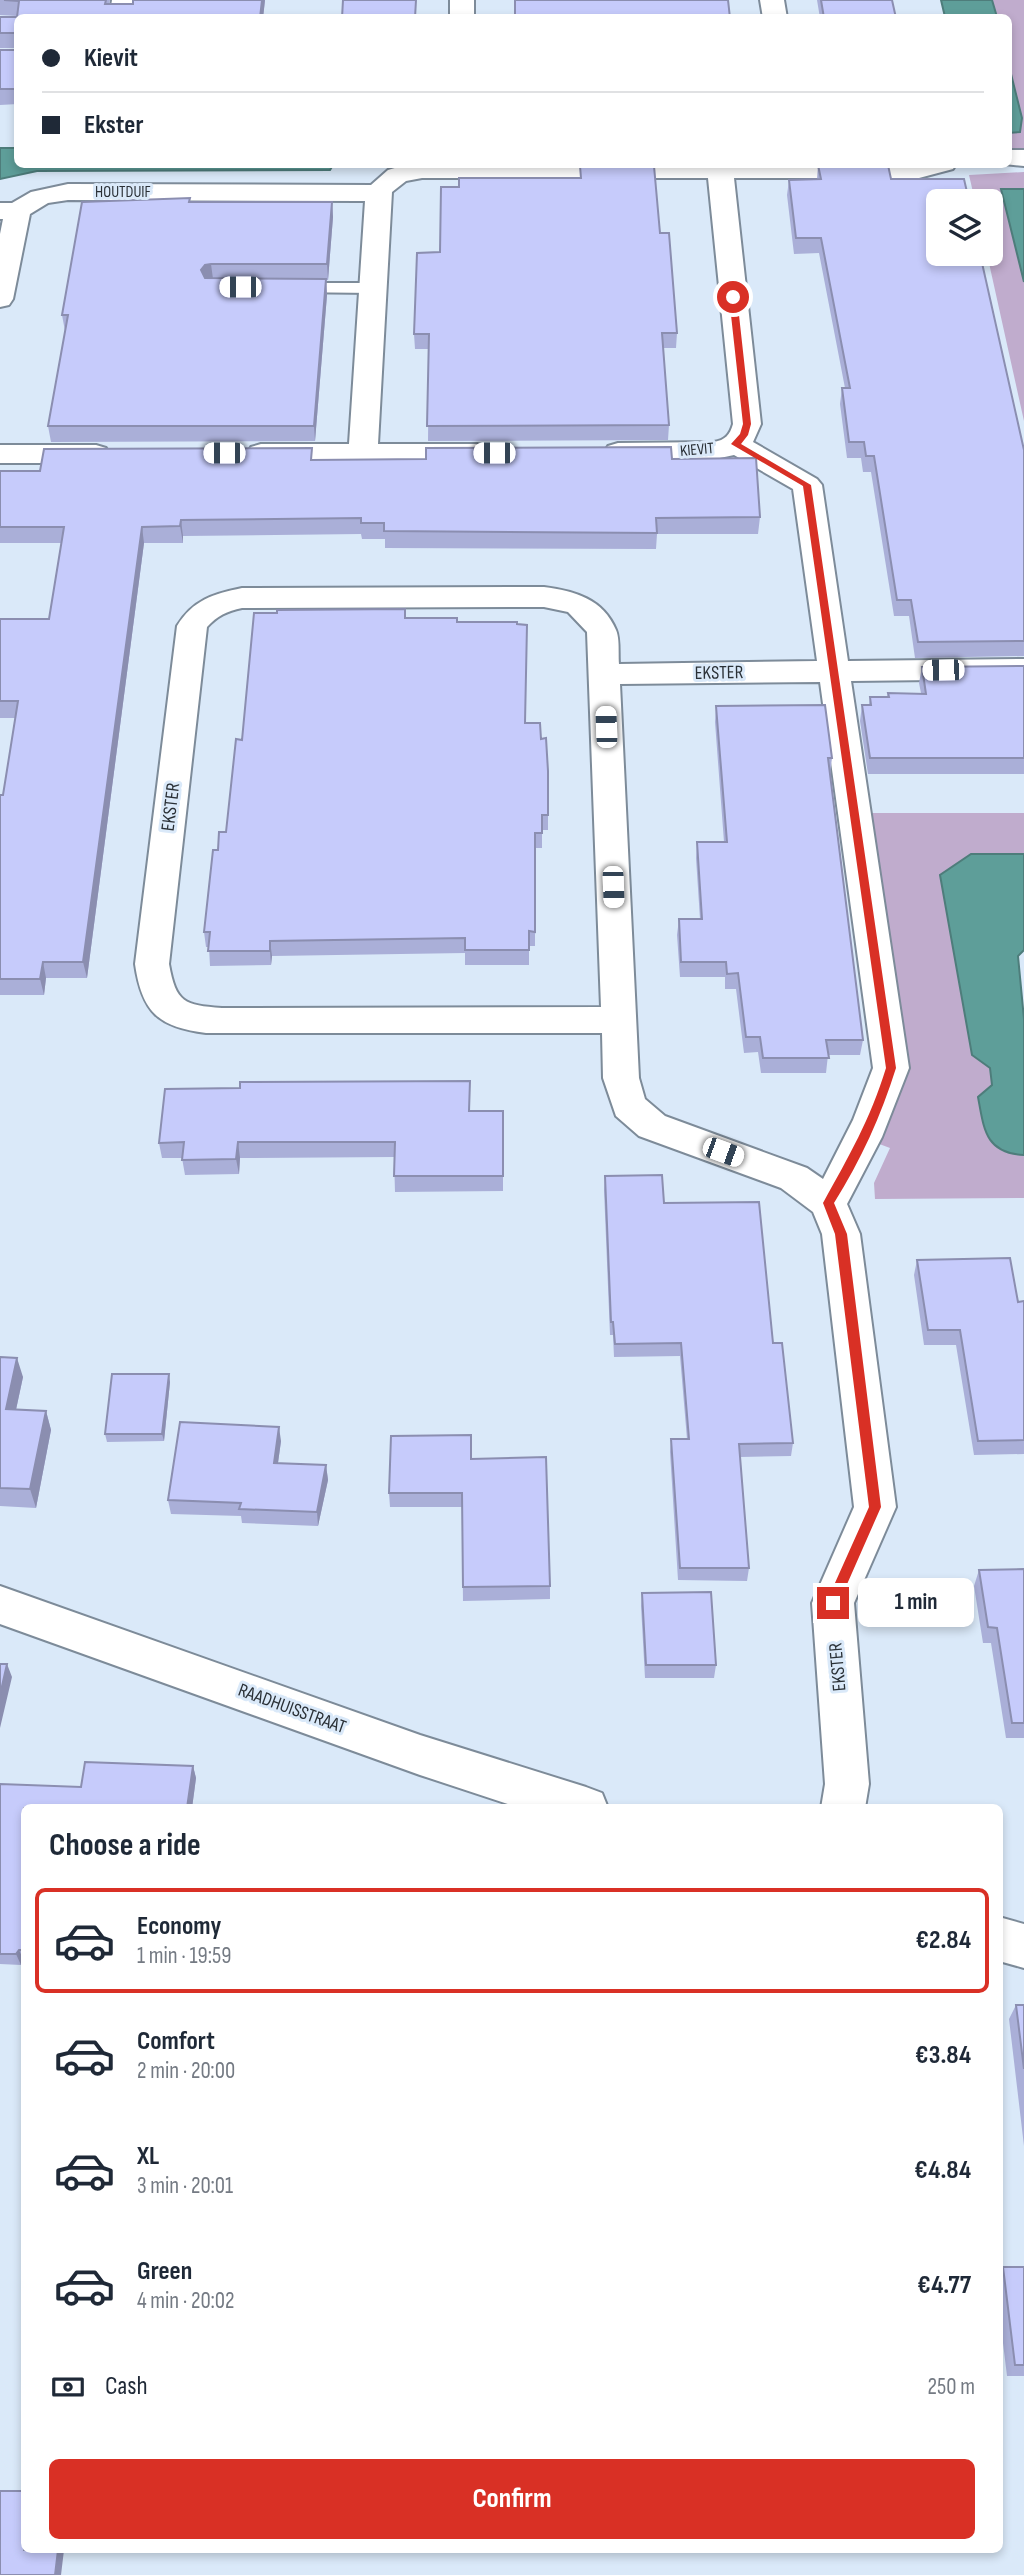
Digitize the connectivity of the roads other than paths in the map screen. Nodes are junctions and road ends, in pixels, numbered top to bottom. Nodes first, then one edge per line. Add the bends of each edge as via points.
1 (747, 168) edge
2 (814, 168) edge
3 (927, 168) edge
4 (720, 170) junction
5 (378, 193) junction
6 (9, 211) edge
7 (280, 288) edge
8 (373, 288) junction
9 (0, 299) edge
10 (736, 444) junction
11 (595, 452) edge
12 (238, 453) edge
13 (363, 453) junction
14 (500, 453) edge
15 (0, 454) edge
16 (126, 454) edge
17 (1024, 669) edge
18 (834, 671) junction
19 (604, 674) junction
20 (618, 1020) junction
21 (828, 1203) junction
22 (0, 1605) edge
23 (573, 1804) edge
24 (844, 1804) edge
25 (1003, 1940) edge
26 (1024, 1947) edge

1 - 4 street
2 - 3 street
4 - 5 street via 422,170 389,178
4 - 10 street, KIEVIT via 747,424
5 - 6 street, HOUTDUIF via 53,193
5 - 8 street
6 - 9 street, HOUTDUIF
7 - 8 lane
8 - 13 street
10 - 11 street, KIEVIT via 704,452
10 - 18 street, KIEVIT via 807,485
12 - 13 street
13 - 14 street
15 - 16 street
17 - 18 street, EKSTER
18 - 19 street, EKSTER
18 - 21 street via 891,1068 878,1110
19 - 20 street, EKSTER
19 - 20 street, EKSTER via 602,632 590,612 573,600 242,598 203,610 192,626 152,964 155,990 167,1007 188,1019
20 - 21 street, EKSTER via 621,1078 629,1106 652,1126 794,1178
21 - 24 street, EKSTER via 841,1234 875,1507 833,1603 847,1784
22 - 23 street, RAADHUISSTRAAT via 420,1755
25 - 26 street

